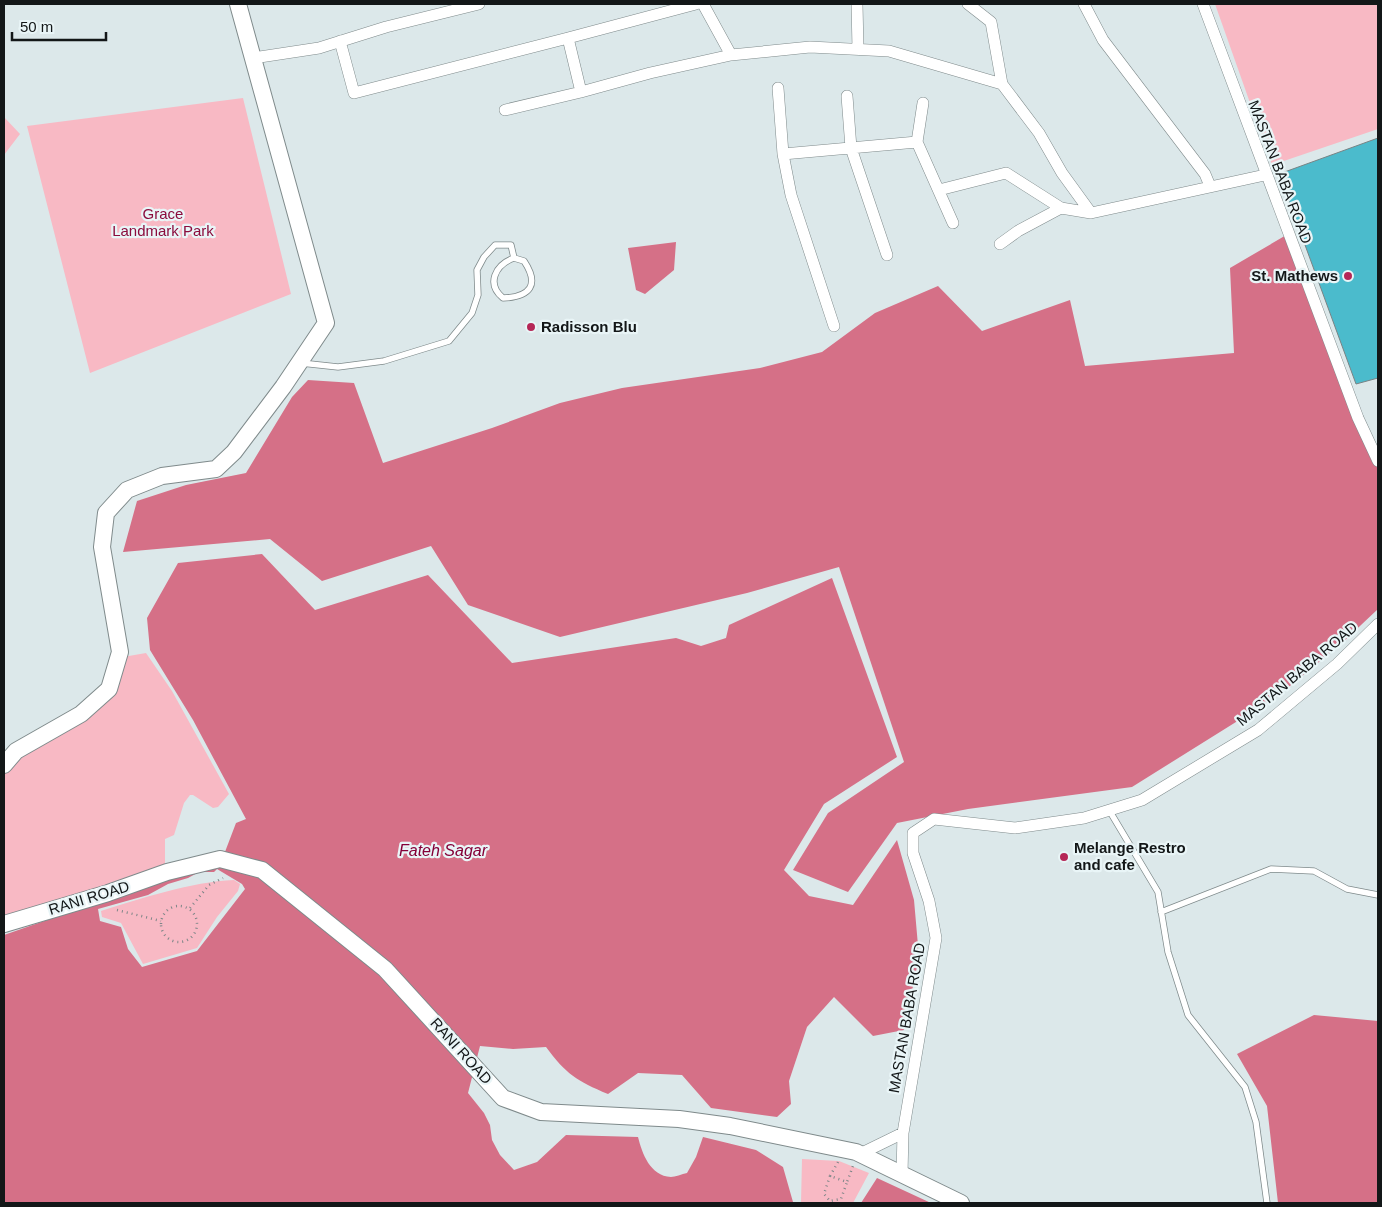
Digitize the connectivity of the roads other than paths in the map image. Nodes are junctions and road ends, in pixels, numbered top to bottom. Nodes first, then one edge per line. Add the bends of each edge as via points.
1 (238, 4) edge
2 (479, 4) edge
3 (696, 4) edge
4 (704, 4) edge
5 (857, 4) edge
6 (968, 4) edge
7 (1084, 4) edge
8 (1202, 4) edge
9 (568, 38) junction
10 (340, 41) junction
11 (858, 49) junction
12 (731, 54) junction
13 (253, 58) junction
14 (1002, 84) junction
15 (778, 88) dead end
16 (580, 92) junction
17 (846, 96) dead end
18 (923, 103) dead end
19 (505, 110) dead end
20 (917, 142) junction
21 (851, 148) junction
22 (783, 154) junction
23 (1265, 175) junction
24 (1210, 186) junction
25 (939, 190) junction
26 (1060, 208) junction
27 (1091, 213) junction
28 (953, 223) dead end
29 (1000, 244) dead end
30 (887, 255) dead end
31 (514, 258) junction
32 (834, 326) dead end
33 (299, 363) junction
34 (1378, 461) edge
35 (1378, 624) edge
36 (4, 765) edge
37 (1108, 810) junction
38 (1378, 895) edge
39 (1161, 912) junction
40 (4, 924) edge
41 (902, 1133) junction
42 (856, 1160) junction
43 (902, 1174) junction
44 (961, 1203) edge
45 (1268, 1203) edge

1 - 13 street
2 - 10 street
3 - 9 street
4 - 12 street
5 - 11 street
6 - 14 street via 991,22
7 - 24 street via 1103,40
8 - 23 street, MASTAN BABA ROAD
9 - 10 street via 354,92
9 - 16 street
10 - 13 street via 319,48
11 - 12 street via 810,47
11 - 14 street via 889,50
12 - 16 street
13 - 33 street via 326,323
14 - 27 street via 1039,133 1062,173
15 - 22 street
16 - 19 street
17 - 21 street
18 - 20 street
20 - 21 street
20 - 25 street
21 - 22 street
21 - 30 street
22 - 32 street via 791,195
23 - 24 street
23 - 34 street, MASTAN BABA ROAD via 1358,418
24 - 27 street
25 - 26 street via 1006,173
25 - 28 street
26 - 27 street
26 - 29 street
31 - 31 lane via 524,261 532,272 532,284 528,292 517,298 503,298 497,293 494,282 496,272 503,262
31 - 33 lane via 510,245 495,245 484,257 477,270 478,295 472,313 449,341 384,361 338,367
33 - 36 street via 234,452 216,469 162,476 127,490 106,513 102,547 120,652 109,689 81,714 16,751
35 - 37 street, MASTAN BABA ROAD via 1337,664 1258,730 1142,800
37 - 39 lane via 1158,892
37 - 41 street, MASTAN BABA ROAD via 1084,818 1016,828 934,819 913,833 913,853 929,901 936,938
38 - 39 lane via 1347,889 1314,871 1272,870
39 - 45 lane via 1168,952 1188,1015 1245,1087 1256,1122
40 - 42 street, RANI ROAD via 220,858 262,870 385,969 503,1098 541,1112 688,1120 730,1126
41 - 42 street
41 - 43 street, MASTAN BABA ROAD
42 - 43 street, RANI ROAD
43 - 44 street, RANI ROAD

